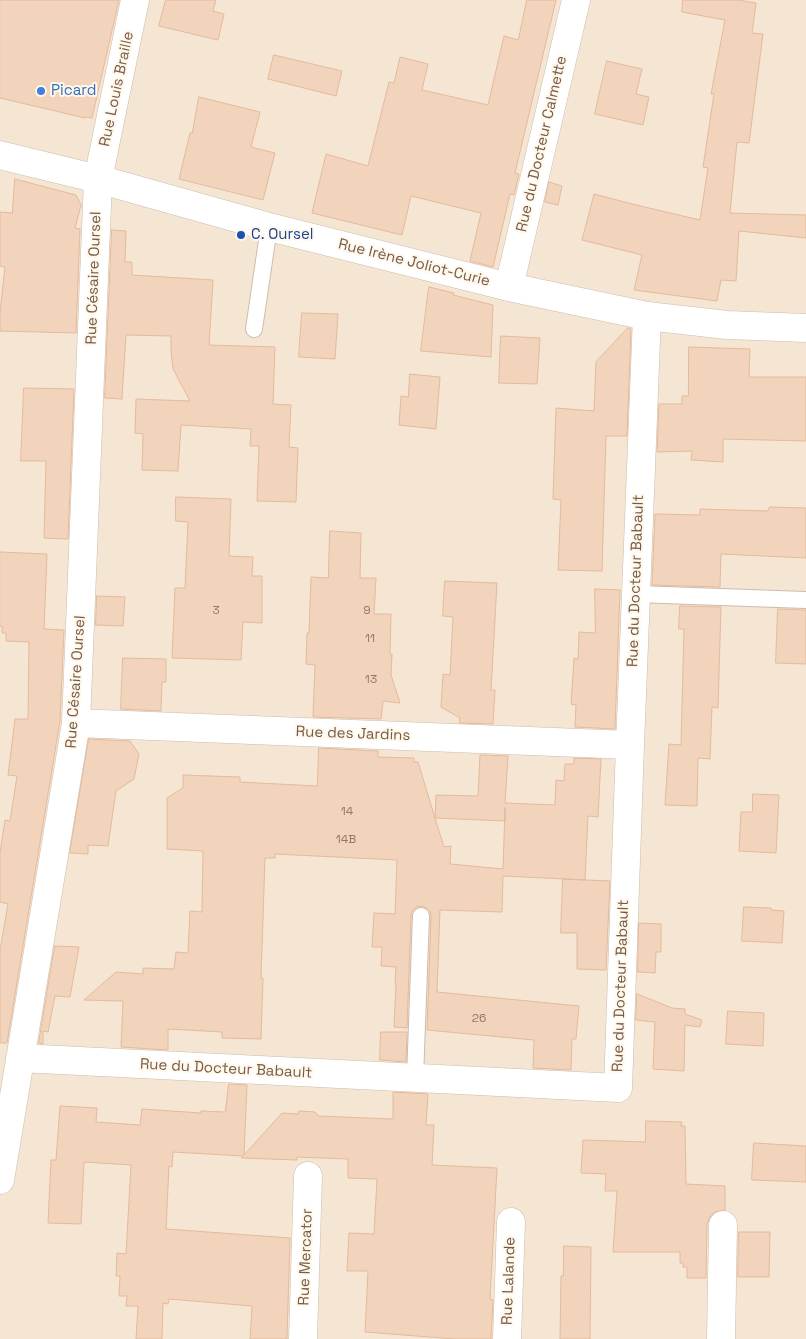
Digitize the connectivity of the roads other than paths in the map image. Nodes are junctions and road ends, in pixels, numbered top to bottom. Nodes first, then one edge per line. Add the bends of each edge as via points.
1 (135, 0) edge
2 (576, 0) edge
3 (0, 155) edge
4 (98, 179) junction
5 (270, 227) junction
6 (509, 287) junction
7 (647, 316) junction
8 (806, 328) edge
9 (254, 329) dead end
10 (636, 594) junction
11 (806, 600) edge
12 (76, 723) junction
13 (630, 745) junction
14 (421, 916) dead end
15 (20, 1058) junction
16 (414, 1078) junction
17 (308, 1176) dead end
18 (0, 1180) edge
19 (511, 1222) dead end
20 (723, 1225) dead end
21 (303, 1339) edge
22 (507, 1339) edge
23 (721, 1339) edge

1 - 4 street, Rue Louis Braille
2 - 6 street, Rue du Docteur Calmette
3 - 4 street, Rue Irène Joliot-Curie
4 - 5 street, Rue Irène Joliot-Curie
4 - 12 street, Rue Césaire Oursel
5 - 6 street, Rue Irène Joliot-Curie
5 - 9 lane
6 - 7 street, Rue Irène Joliot-Curie
7 - 8 street, Rue Irène Joliot-Curie via 727,325
7 - 10 street, Rue du Docteur Babault
10 - 11 lane
10 - 13 street, Rue du Docteur Babault
12 - 13 street, Rue des Jardins
12 - 15 street, Rue Césaire Oursel
13 - 16 street, Rue du Docteur Babault via 618,1088
14 - 16 lane
15 - 16 street, Rue du Docteur Babault
15 - 18 street, Rue Césaire Oursel
17 - 21 street, Rue Mercator
19 - 22 street, Rue Lalande
20 - 23 street

